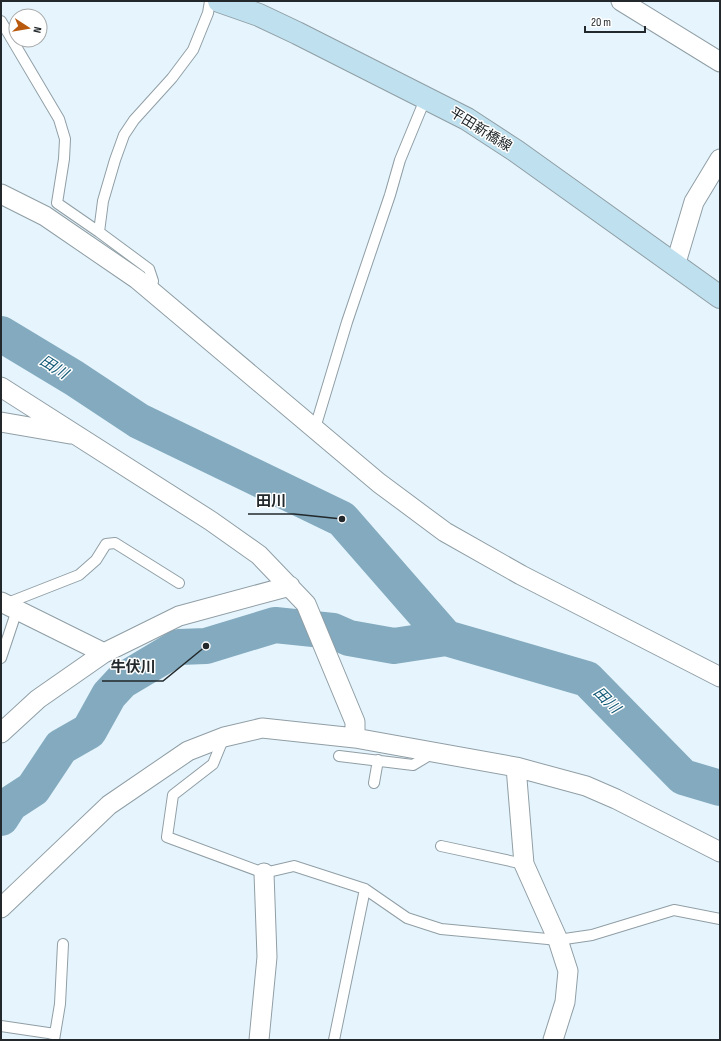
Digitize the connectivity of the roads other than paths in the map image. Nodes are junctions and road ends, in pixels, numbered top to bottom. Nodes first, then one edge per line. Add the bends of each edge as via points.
1 (210, 1) edge
2 (219, 1) edge
3 (621, 1) edge
4 (1, 21) edge
5 (720, 62) edge
6 (426, 97) junction
7 (720, 159) edge
8 (1, 194) edge
9 (99, 232) junction
10 (675, 266) junction
11 (151, 289) junction
12 (720, 297) edge
13 (1, 387) edge
14 (1, 422) edge
15 (315, 428) junction
16 (77, 436) junction
17 (179, 583) dead end
18 (290, 586) junction
19 (8, 606) edge
20 (104, 653) junction
21 (1, 658) edge
22 (720, 677) edge
23 (1, 733) edge
24 (355, 734) junction
25 (224, 737) junction
26 (435, 753) junction
27 (339, 756) dead end
28 (378, 760) junction
29 (516, 767) junction
30 (374, 783) dead end
31 (441, 846) dead end
32 (720, 852) edge
33 (524, 864) junction
34 (264, 873) junction
35 (364, 890) junction
36 (1, 908) edge
37 (720, 919) edge
38 (558, 940) junction
39 (63, 944) dead end
40 (1, 1026) edge
41 (54, 1037) edge
42 (259, 1040) edge
43 (334, 1040) edge
44 (553, 1040) edge

1 - 9 lane via 208,13 193,50 124,135 103,201
2 - 6 main road, 平田新橋線 via 298,32
3 - 5 street
4 - 9 lane via 59,119 65,139 57,203
6 - 10 main road, 平田新橋線 via 467,119 516,151
6 - 15 lane via 400,160
7 - 10 street via 694,202
8 - 11 street via 45,216
9 - 11 lane via 149,269 153,281
10 - 12 main road, 平田新橋線
11 - 15 street
13 - 16 street
14 - 16 street
15 - 22 street via 379,482 445,532 521,575
16 - 18 street via 253,550
17 - 19 lane via 115,543 106,544 96,560 79,575
18 - 20 street via 179,616
18 - 24 street via 306,604 355,722
19 - 20 street
19 - 21 lane
20 - 23 street via 38,698
24 - 25 street via 262,728
24 - 26 street
25 - 34 lane via 213,764 173,795 166,837
25 - 36 street via 188,751 109,805
26 - 28 lane via 413,765
26 - 29 street
27 - 28 lane
28 - 30 lane
29 - 32 street via 586,786
29 - 33 street
31 - 33 lane
33 - 38 street
34 - 35 lane via 294,866
34 - 42 street via 268,957
35 - 38 lane via 407,918 441,929
35 - 43 lane
37 - 38 lane via 674,910 592,935
38 - 44 street via 568,971 565,1002
39 - 41 lane via 60,1004
40 - 41 lane

